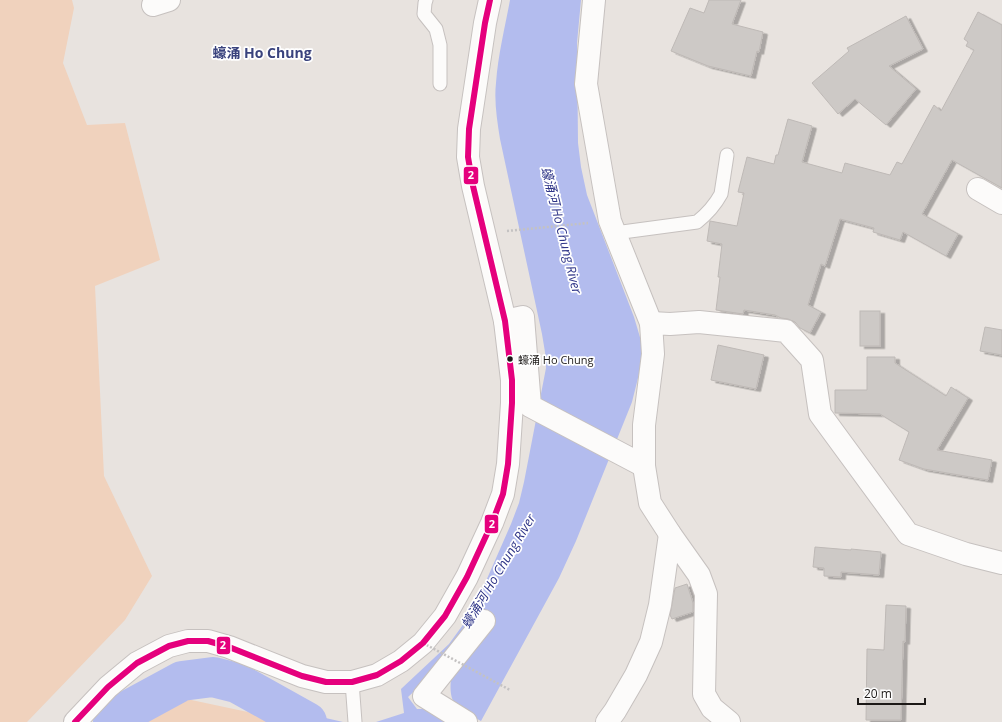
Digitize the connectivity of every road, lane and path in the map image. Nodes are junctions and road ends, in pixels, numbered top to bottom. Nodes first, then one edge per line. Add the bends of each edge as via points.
1 (426, 0) edge
2 (490, 0) edge
3 (594, 0) edge
4 (440, 84) dead end
5 (727, 155) dead end
6 (978, 189) dead end
7 (1002, 203) edge
8 (613, 227) junction
9 (485, 234) junction
10 (505, 321) junction
11 (651, 323) junction
12 (644, 466) junction
13 (670, 534) junction
14 (1002, 563) edge
15 (484, 622) dead end
16 (423, 643) junction
17 (352, 682) junction
18 (510, 690) dead end
19 (75, 722) edge
20 (355, 722) edge
21 (466, 722) edge
22 (606, 722) edge
23 (729, 722) edge

1 - 4 lane via 424,14 436,29 440,45
2 - 9 street via 469,129 468,157
3 - 8 street via 586,84
5 - 8 lane via 721,194 697,222
6 - 7 street
8 - 9 path
8 - 11 street
9 - 10 street
10 - 12 street via 523,317 530,406
10 - 16 street via 512,403 508,464 503,494 467,577 445,616
11 - 12 street via 653,354 644,425
11 - 14 street via 699,322 786,331 812,360 820,414 908,534 966,554
12 - 13 street via 650,503
13 - 22 street via 660,605 651,642 636,675
13 - 23 street via 699,575 706,594 704,694 712,708
15 - 21 street via 424,696
16 - 17 street via 402,661 377,675
16 - 18 path, bridge
17 - 19 street via 326,682 302,676 229,646 208,641 188,641 169,646 137,663 108,687
17 - 20 lane

